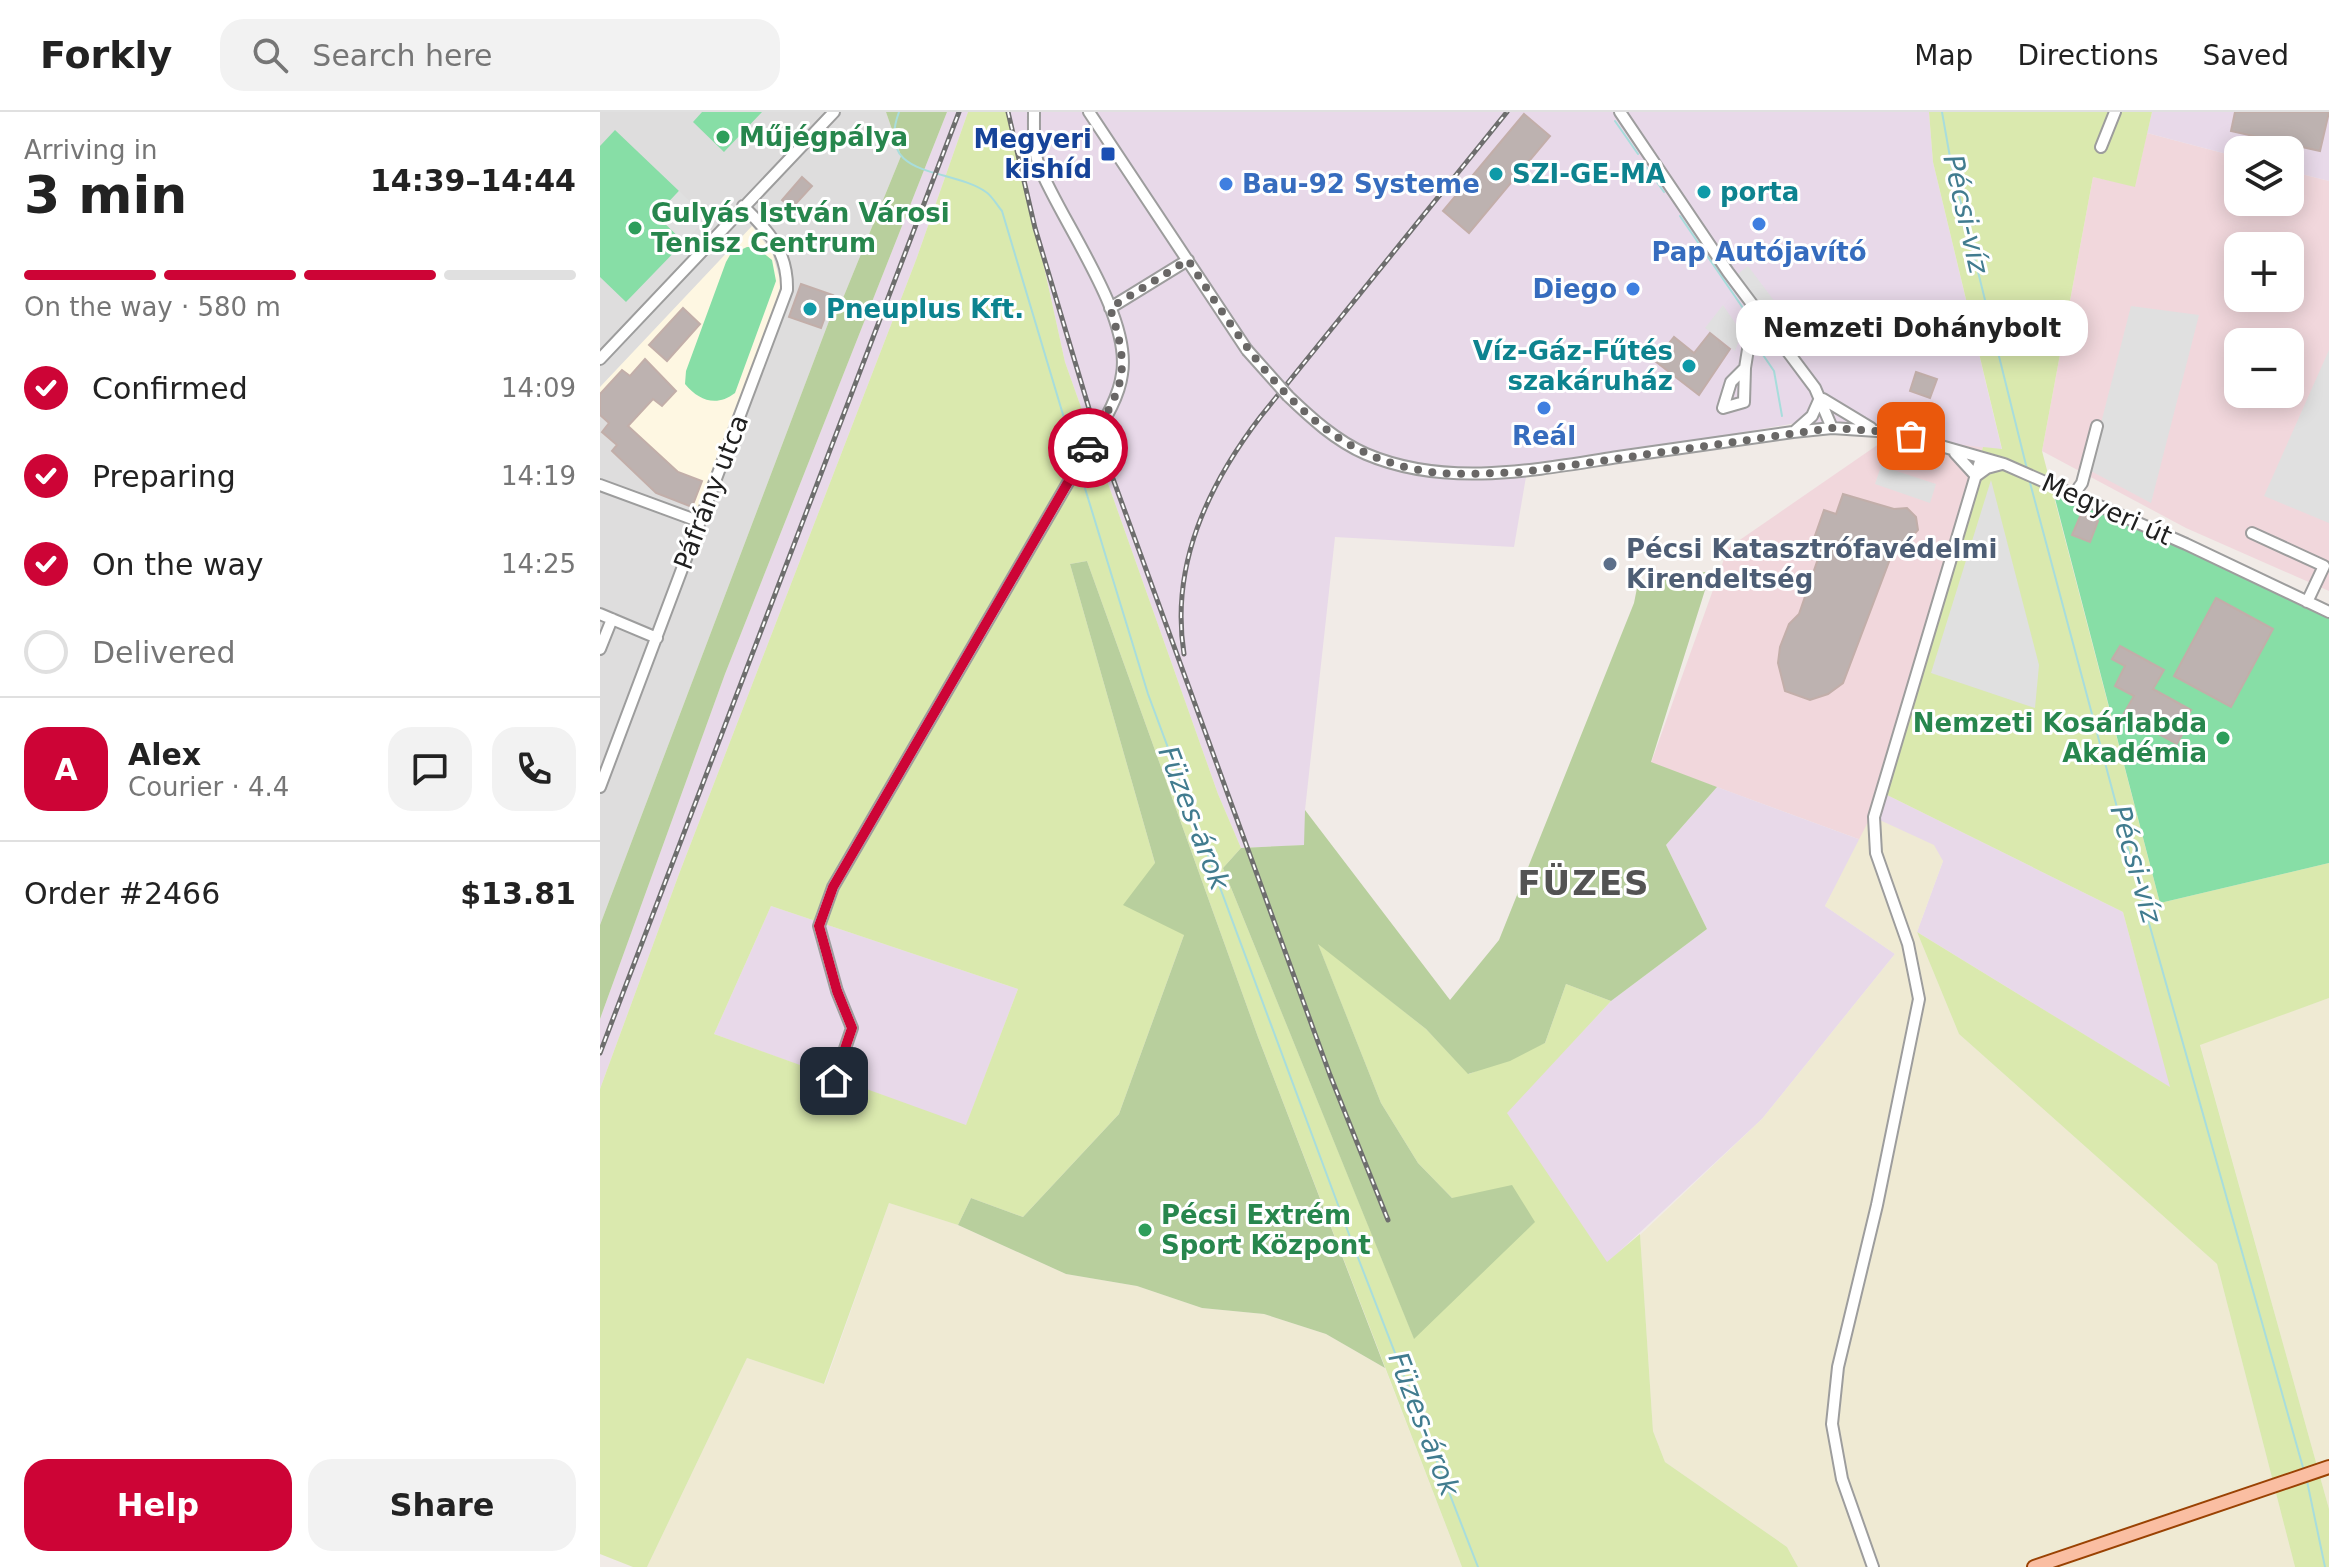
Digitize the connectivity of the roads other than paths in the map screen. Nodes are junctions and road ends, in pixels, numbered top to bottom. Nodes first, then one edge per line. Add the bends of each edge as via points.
1 (834, 112) edge
2 (1034, 112) edge
3 (1089, 112) edge
4 (1620, 112) edge
5 (2115, 112) edge
6 (2101, 147) dead end
7 (743, 206) junction
8 (1188, 260) junction
9 (1110, 308) junction
10 (1770, 330) junction
11 (600, 359) edge
12 (1745, 368) dead end
13 (1820, 398) junction
14 (2097, 426) dead end
15 (1832, 428) junction
16 (1876, 431) junction
17 (1793, 432) junction
18 (1946, 447) junction
19 (1981, 458) junction
20 (2004, 464) junction
21 (1976, 476) junction
22 (602, 489) edge
23 (2074, 494) junction
24 (698, 521) junction
25 (2252, 533) dead end
26 (2307, 602) junction
27 (2329, 612) edge
28 (600, 614) edge
29 (612, 619) junction
30 (657, 638) junction
31 (600, 649) edge
32 (600, 787) edge
33 (834, 1081) dead end
34 (2329, 1467) edge
35 (1873, 1567) edge
36 (2034, 1567) edge

1 - 7 street
2 - 9 street via 1038,164
3 - 8 street
4 - 10 street, Megyeri út
5 - 6 street
7 - 11 street
7 - 24 street, Páfrány utca via 779,246 787,290
8 - 9 street
8 - 17 street, bridge via 1247,350 1288,396 1328,432 1364,454 1415,469 1523,472
9 - 33 street via 1122,347 1122,377 1115,396 833,887 819,924 852,1028
10 - 12 street via 1749,343
10 - 13 street, Megyeri út
13 - 15 street, Megyeri út
13 - 16 street, Megyeri út
13 - 17 street via 1812,416
14 - 23 street via 2082,483
15 - 16 street, Megyeri út
15 - 17 street
16 - 18 street, Megyeri út
18 - 19 street, Megyeri út
18 - 21 street
19 - 20 street, Megyeri út
19 - 21 street
20 - 21 street
20 - 23 street, Megyeri út
21 - 35 street via 1874,817 1876,853 1908,944 1919,999 1838,1367 1832,1424 1842,1479
22 - 24 street
23 - 26 street, Megyeri út
24 - 30 street, Páfrány utca
25 - 26 street via 2324,566
26 - 27 street, Megyeri út
28 - 29 street
29 - 30 street
29 - 31 street
30 - 32 street, Páfrány utca
34 - 36 main road

